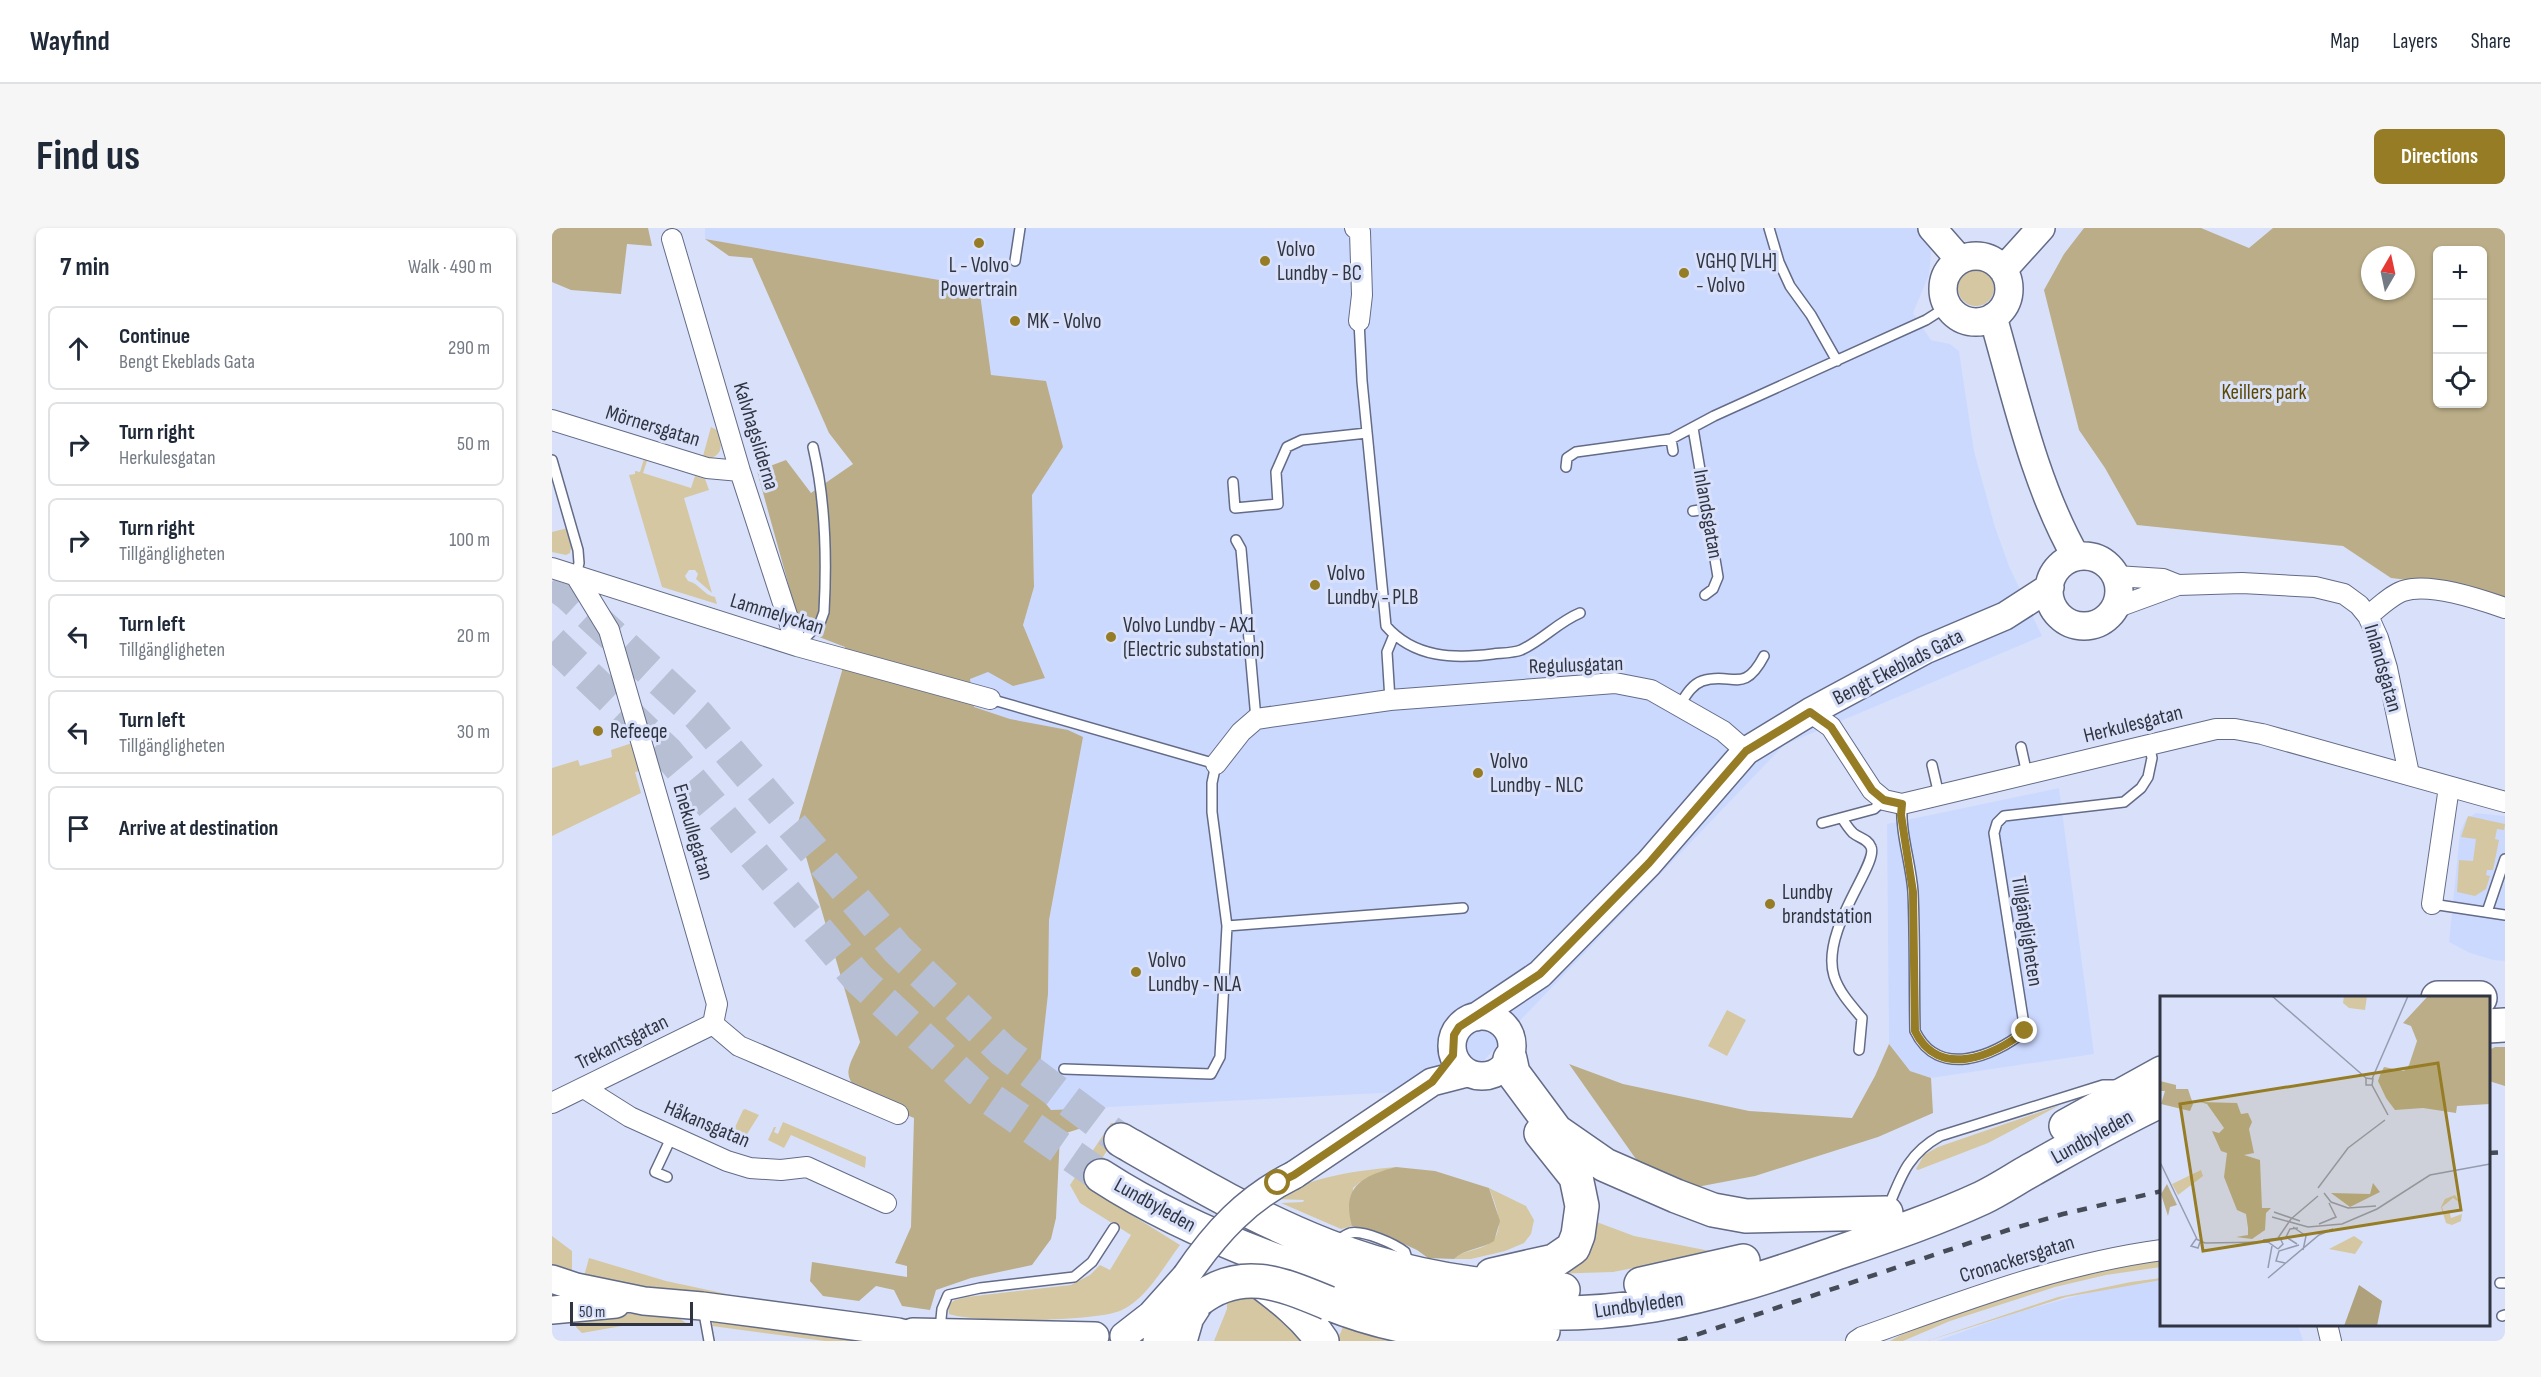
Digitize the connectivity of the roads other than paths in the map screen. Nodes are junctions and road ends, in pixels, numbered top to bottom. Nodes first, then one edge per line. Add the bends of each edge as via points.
1 (1020, 228) edge
2 (1355, 228) edge
3 (1769, 228) edge
4 (1932, 228) edge
5 (2041, 228) edge
6 (672, 239) dead end
7 (1015, 261) dead end
8 (1960, 261) junction
9 (2003, 270) junction
10 (1948, 306) junction
11 (1993, 318) junction
12 (1359, 321) joint
13 (1836, 361) junction
14 (552, 420) edge
15 (1693, 428) junction
16 (1367, 433) junction
17 (1671, 439) junction
18 (813, 447) dead end
19 (1673, 451) dead end
20 (552, 460) edge
21 (1566, 467) dead end
22 (740, 471) junction
23 (1233, 482) dead end
24 (1706, 509) junction
25 (1693, 511) dead end
26 (1236, 540) dead end
27 (2076, 557) junction
28 (552, 568) edge
29 (576, 576) junction
30 (2116, 576) junction
31 (2178, 585) junction
32 (1705, 595) dead end
33 (2053, 599) junction
34 (2115, 608) junction
35 (2505, 608) edge
36 (1580, 613) dead end
37 (2368, 616) junction
38 (1394, 635) junction
39 (798, 646) junction
40 (1764, 656) dead end
41 (990, 699) joint
42 (1390, 700) junction
43 (1679, 706) junction
44 (1810, 712) junction
45 (1256, 719) junction
46 (2149, 744) junction
47 (2021, 747) dead end
48 (1746, 751) junction
49 (1216, 764) junction
50 (1932, 765) dead end
51 (2027, 774) junction
52 (2409, 774) junction
53 (2449, 787) junction
54 (1939, 795) junction
55 (1893, 802) junction
56 (2505, 802) edge
57 (1842, 818) junction
58 (1822, 823) dead end
59 (2505, 859) edge
60 (2432, 904) joint
61 (1463, 908) dead end
62 (2487, 912) junction
63 (2505, 915) edge
64 (1227, 926) junction
65 (1540, 974) junction
66 (2490, 998) edge
67 (2505, 999) edge
68 (1476, 1017) junction
69 (713, 1024) junction
70 (2505, 1025) edge
71 (2490, 1026) edge
72 (1859, 1050) dead end
73 (1486, 1058) junction
74 (1064, 1069) dead end
75 (584, 1088) junction
76 (2154, 1094) edge
77 (552, 1103) edge
78 (898, 1114) dead end
79 (672, 1136) junction
80 (1121, 1140) tunnel mouth
81 (1101, 1176) tunnel mouth
82 (667, 1177) dead end
83 (886, 1203) dead end
84 (1886, 1213) junction
85 (1185, 1224) junction
86 (1114, 1228) dead end
87 (2160, 1250) edge
88 (1426, 1275) junction
89 (552, 1279) edge
90 (1192, 1288) junction
91 (644, 1301) junction
92 (1652, 1305) junction
93 (702, 1306) junction
94 (552, 1310) edge
95 (1891, 1326) junction
96 (2327, 1326) edge
97 (2340, 1326) edge
98 (1568, 1328) junction
99 (936, 1336) edge
100 (896, 1337) edge
101 (1090, 1338) edge
102 (1129, 1338) edge
103 (709, 1341) edge
104 (1157, 1341) edge
105 (1180, 1341) edge
106 (1322, 1341) edge
107 (1506, 1341) edge
108 (1856, 1341) edge
109 (1876, 1341) edge
110 (2331, 1341) edge
111 (2343, 1341) edge

1 - 7 lane
2 - 12 street via 1360,232
3 - 13 lane via 1790,286
4 - 8 street
5 - 9 street
6 - 22 street, Kalvhagsliderna
8 - 9 street via 1973,256 1987,258
8 - 10 street via 1948,271 1944,281
9 - 11 street via 2008,296
10 - 11 street via 1965,320 1980,322
10 - 13 lane
11 - 27 street via 2049,501
12 - 16 lane
13 - 15 lane
14 - 22 street, Mörnersgatan via 707,468
15 - 17 lane
15 - 24 lane, Inlandsgatan
16 - 23 lane via 1302,440 1287,447 1276,472 1278,504 1235,508
16 - 38 lane via 1386,626
17 - 19 lane
17 - 21 lane via 1576,453 1567,458
18 - 39 lane via 825,524 824,612 820,623
20 - 29 lane via 578,550
22 - 39 street, Kalvhagsliderna
24 - 25 lane
24 - 32 lane, Inlandsgatan via 1718,577
26 - 45 lane via 1241,549
27 - 30 street via 2099,559
27 - 33 street via 2057,569
28 - 29 street, Lammelyckan
29 - 39 street, Lammelyckan
29 - 69 street, Enekullegatan via 609,630 717,1004
30 - 31 street, Inlandsgatan via 2163,579
30 - 34 street via 2119,597
31 - 34 street, Inlandsgatan
31 - 37 street, Inlandsgatan via 2242,583 2331,589 2344,594
33 - 34 street via 2064,620 2075,625 2098,623
33 - 44 street, Bengt Ekeblads Gata via 1926,650
35 - 37 street via 2442,591 2416,589 2402,591
36 - 38 lane, Regulusgatan via 1517,651 1478,656 1432,655
37 - 52 street, Inlandsgatan via 2387,668
38 - 42 lane via 1387,652
39 - 41 street, Lammelyckan
40 - 43 lane via 1749,677 1738,681 1702,681
41 - 49 lane
42 - 43 street, Regulusgatan via 1616,683 1651,690
42 - 45 street, Regulusgatan
43 - 48 street, Regulusgatan via 1723,731
44 - 48 street, Bengt Ekeblads Gata
44 - 55 street via 1831,727 1872,790
45 - 49 street
46 - 51 street, Herkulesgatan
46 - 52 street, Herkulesgatan via 2216,729 2235,729
46 - 55 lane, Tillgängligheten via 2152,758 2148,777 2124,802 2004,816 1997,822 1994,833 2025,1031 1979,1056 1955,1060 1935,1056 1915,1031 1913,892 1901,815
47 - 51 lane
48 - 65 street, Bengt Ekeblads Gata via 1649,863
49 - 64 lane via 1212,812
50 - 54 lane
51 - 54 street, Herkulesgatan
52 - 53 street, Herkulesgatan
53 - 56 street, Herkulesgatan
53 - 60 street
54 - 55 street, Herkulesgatan
55 - 57 lane
57 - 58 lane
57 - 72 lane via 1853,833 1868,842 1873,858 1838,924 1833,948 1833,974 1862,1018
59 - 62 lane
60 - 62 lane
61 - 64 lane
62 - 63 lane
64 - 74 lane via 1220,1058 1211,1074
65 - 68 street, Bengt Ekeblads Gata
65 - 73 street, Bengt Ekeblads Gata
66 - 67 highway
68 - 73 street via 1494,1018
68 - 73 street, Bengt Ekeblads Gata via 1467,1020 1454,1035
69 - 75 street, Trekantsgatan
69 - 78 street via 739,1046
70 - 71 highway
73 - 84 highway via 1513,1073 1556,1131 1605,1165 1676,1196 1713,1210 1746,1216
73 - 88 highway via 1576,1177 1582,1206 1578,1235 1573,1248 1554,1261 1496,1275
73 - 90 street, bridge via 1432,1082 1242,1208 1203,1250
75 - 77 street, Trekantsgatan
75 - 79 street, Håkansgatan via 630,1117
76 - 84 highway, Lundbyleden
76 - 84 lane via 2103,1085 1940,1136 1921,1146 1905,1167
76 - 92 highway, Lundbyleden via 1985,1196 1940,1216 1790,1270 1700,1296
79 - 82 lane via 656,1172
79 - 83 street, Håkansgatan via 750,1168 807,1167
80 - 88 highway, Lundbyleden via 1180,1174 1327,1246
81 - 85 highway, Lundbyleden
84 - 88 highway, Lundbyleden via 1722,1267 1643,1284 1521,1289
85 - 92 highway, Lundbyleden via 1295,1267 1411,1300 1512,1312 1566,1313
85 - 106 highway via 1281,1298
86 - 99 lane via 1092,1262 1074,1277 948,1295
87 - 95 street, Cronackersgatan via 2088,1262 2002,1286
89 - 91 street
90 - 98 highway, bridge via 1209,1292 1231,1282 1253,1280 1280,1285 1382,1322 1447,1334
90 - 102 street via 1151,1314
90 - 104 street
90 - 105 highway
91 - 93 street
91 - 94 street
92 - 98 highway
93 - 100 street
93 - 103 lane
95 - 108 street, Cronackersgatan
95 - 109 street, Cronackersgatan
96 - 110 street
97 - 111 street
98 - 107 highway
99 - 100 street
99 - 101 street
101 - 102 street via 1109,1333

